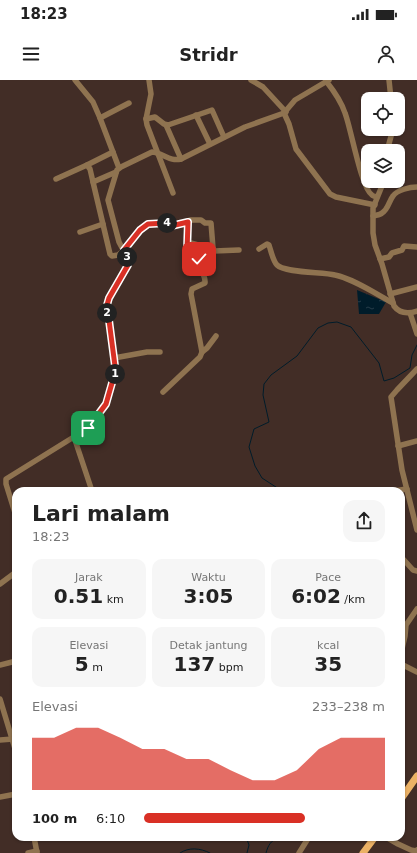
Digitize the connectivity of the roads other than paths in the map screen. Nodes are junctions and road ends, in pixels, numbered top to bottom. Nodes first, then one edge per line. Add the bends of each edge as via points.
1 (75, 80) edge
2 (148, 80) edge
3 (251, 80) edge
4 (389, 80) edge
5 (327, 81) edge
6 (390, 92) edge
7 (129, 103) dead end
8 (285, 112) junction
9 (196, 115) junction
10 (100, 118) junction
11 (146, 119) junction
12 (166, 125) junction
13 (224, 137) junction
14 (210, 144) junction
15 (113, 152) junction
16 (156, 152) junction
17 (181, 159) junction
18 (87, 165) junction
19 (117, 170) junction
20 (56, 179) dead end
21 (93, 182) junction
22 (417, 187) edge
23 (381, 188) edge
24 (173, 193) dead end
25 (378, 197) junction
26 (374, 205) junction
27 (373, 216) junction
28 (188, 222) junction
29 (103, 224) junction
30 (80, 232) dead end
31 (187, 242) junction
32 (417, 247) edge
33 (213, 249) junction
34 (259, 249) dead end
35 (124, 250) junction
36 (239, 250) dead end
37 (380, 259) junction
38 (417, 287) edge
39 (390, 294) junction
40 (393, 303) junction
41 (417, 311) edge
42 (410, 313) junction
43 (417, 334) edge
44 (216, 336) dead end
45 (160, 352) dead end
46 (202, 352) junction
47 (114, 358) junction
48 (417, 369) edge
49 (163, 392) dead end
50 (74, 437) junction
51 (417, 441) edge
52 (398, 446) junction
53 (91, 487) edge
54 (407, 489) joint
55 (12, 503) edge
56 (417, 530) edge
57 (405, 561) edge
58 (417, 572) edge
59 (12, 575) edge
60 (0, 584) edge
61 (417, 609) edge
62 (405, 636) edge
63 (12, 662) edge
64 (0, 665) edge
65 (405, 666) edge
66 (417, 672) edge
67 (0, 699) edge
68 (12, 737) edge
69 (0, 740) edge
70 (12, 740) edge
71 (417, 776) edge
72 (405, 793) edge
73 (12, 795) edge
74 (0, 797) edge
75 (35, 841) edge
76 (306, 841) edge
77 (372, 841) edge
78 (394, 841) edge
79 (417, 850) edge
80 (37, 852) edge
81 (28, 853) edge
82 (299, 853) edge
83 (363, 853) edge

1 - 10 street via 93,102
2 - 11 street via 151,97
3 - 8 street via 263,87
4 - 6 street
5 - 8 street via 294,100
5 - 25 street via 345,113 368,189 372,195
7 - 10 street
8 - 13 street
8 - 26 street via 296,149 330,194
9 - 12 street
9 - 13 street via 213,111
9 - 14 street
10 - 15 street
11 - 12 street via 155,117
11 - 16 street
12 - 17 street
13 - 14 street
14 - 17 street
15 - 18 street
15 - 19 street
16 - 17 street via 172,159
16 - 19 street via 149,153
16 - 24 street
18 - 20 street
18 - 21 street
19 - 21 street
19 - 35 street via 108,200 119,242
21 - 29 street
22 - 27 street via 397,192 383,212
23 - 25 street
25 - 26 street
26 - 27 street
27 - 37 street via 375,245
28 - 31 street
28 - 33 street via 202,220 211,223
28 - 35 street via 171,226 167,223 148,224
29 - 30 street
29 - 35 street via 110,254 118,255
31 - 33 street
31 - 46 street via 187,251 190,255 202,259 203,262 201,269 205,284 192,289 191,294
32 - 37 street via 404,246 402,250
33 - 36 street
34 - 40 street via 269,245 280,267 332,274
35 - 47 street via 128,265 107,305
37 - 39 street
38 - 39 street
39 - 40 street
40 - 42 street via 398,310
41 - 42 street
42 - 43 street
44 - 46 street
45 - 47 street
46 - 49 street via 200,357
47 - 50 street via 115,372 106,404 88,428
48 - 52 street via 391,397
50 - 53 street
50 - 55 street via 6,479
51 - 52 street
52 - 54 street
54 - 56 street
57 - 58 street
59 - 60 street
61 - 62 street via 406,625
63 - 64 street
65 - 66 street
67 - 68 street
69 - 70 street
71 - 72 main road
73 - 74 street
75 - 80 street
76 - 82 street
77 - 83 main road
78 - 79 street via 411,850
80 - 81 street

